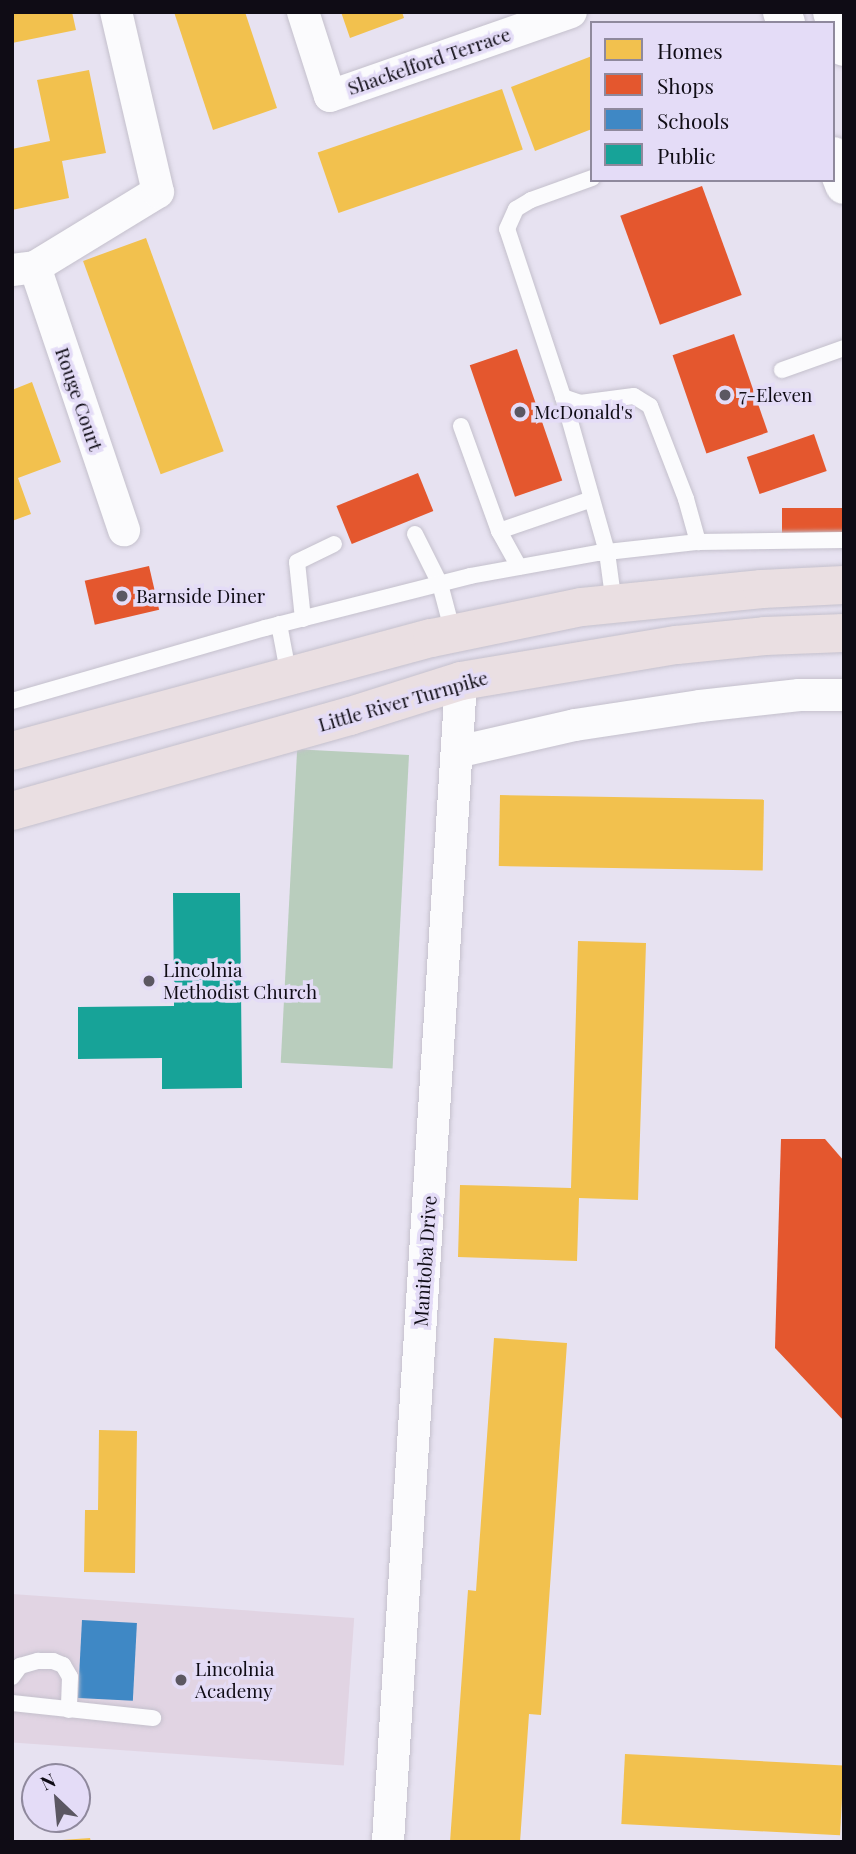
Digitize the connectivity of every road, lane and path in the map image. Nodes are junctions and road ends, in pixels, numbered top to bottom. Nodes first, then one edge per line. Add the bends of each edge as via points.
1 (116, 12) edge
2 (303, 12) edge
3 (571, 12) edge
4 (832, 12) edge
5 (844, 47) edge
6 (835, 161) edge
7 (590, 179) edge
8 (844, 185) edge
9 (24, 269) edge
10 (844, 348) edge
11 (782, 370) dead end
12 (563, 397) junction
13 (461, 426) dead end
14 (592, 499) junction
15 (124, 530) dead end
16 (499, 531) junction
17 (415, 534) dead end
18 (844, 540) edge
19 (698, 542) junction
20 (334, 544) dead end
21 (607, 552) junction
22 (519, 567) junction
23 (440, 584) junction
24 (844, 585) edge
25 (614, 604) junction
26 (303, 619) junction
27 (279, 624) junction
28 (453, 633) junction
29 (844, 634) edge
30 (289, 677) junction
31 (461, 681) junction
32 (844, 695) edge
33 (12, 701) edge
34 (12, 751) edge
35 (457, 751) junction
36 (12, 811) edge
37 (12, 1677) edge
38 (12, 1703) edge
39 (69, 1710) junction
40 (153, 1718) dead end
41 (388, 1842) edge

1 - 9 street via 158,192
2 - 3 street, Shackelford Terrace via 330,96
4 - 5 main road
6 - 8 main road
7 - 12 lane via 516,209 507,229
9 - 15 street, Rouge Court
10 - 11 lane
12 - 14 lane
12 - 19 lane via 580,403 634,396 650,406
13 - 16 lane
14 - 16 lane
14 - 21 lane
16 - 22 lane
17 - 23 lane
18 - 19 lane
19 - 21 lane
20 - 26 lane via 297,562
21 - 22 lane
21 - 25 lane
22 - 23 lane
23 - 26 lane
23 - 28 lane
24 - 25 main road
25 - 28 main road
26 - 27 lane
27 - 30 lane
27 - 33 lane
28 - 30 main road
29 - 31 main road, Little River Turnpike via 677,645
30 - 34 main road
31 - 35 street, Manitoba Drive
31 - 36 main road, Little River Turnpike
32 - 35 street via 700,706 575,725
35 - 41 street, Manitoba Drive
37 - 39 lane via 20,1666 38,1661 63,1665 70,1677
38 - 39 lane
39 - 40 lane

